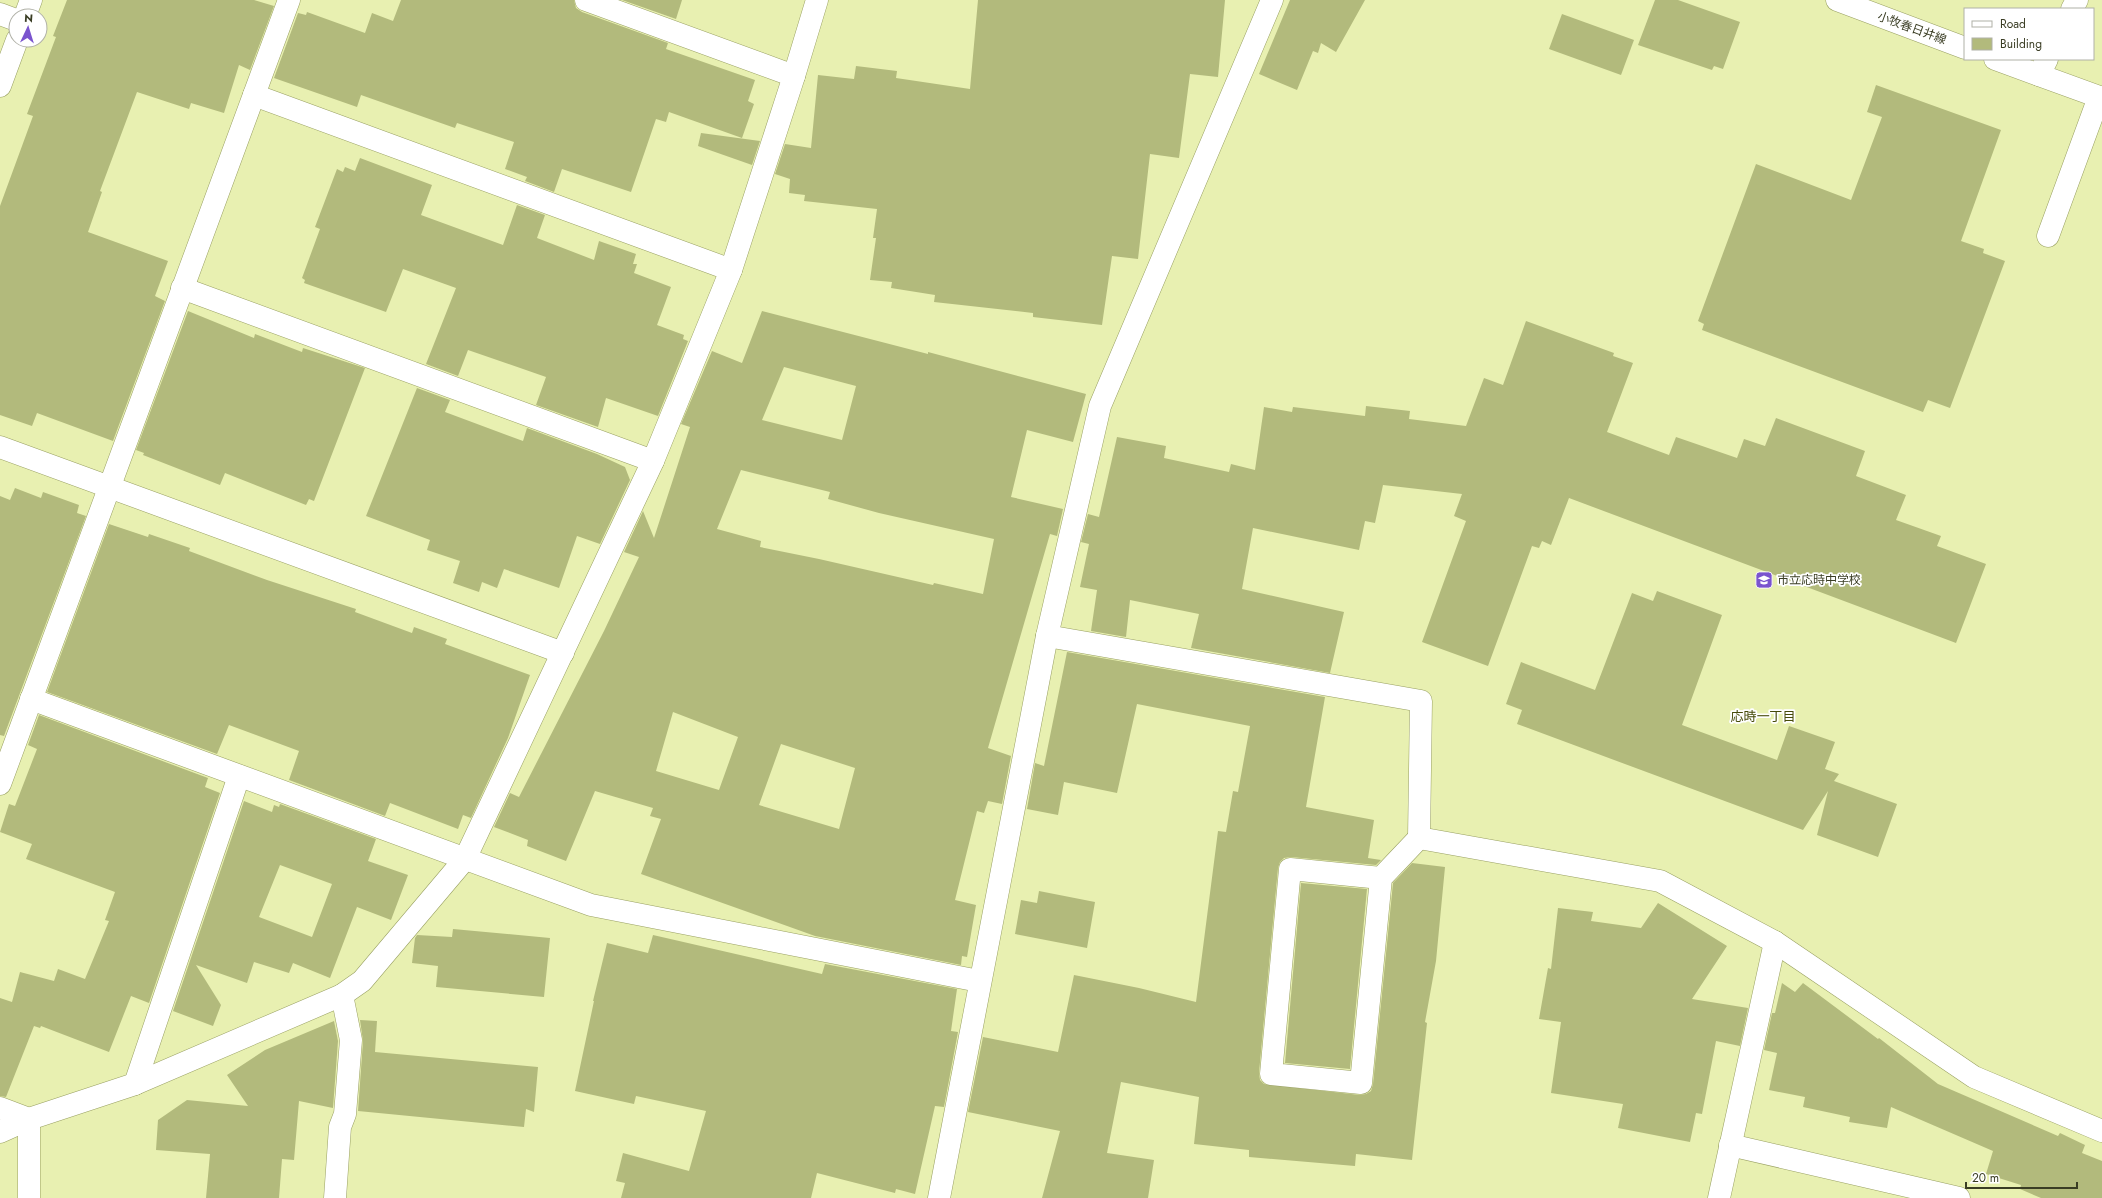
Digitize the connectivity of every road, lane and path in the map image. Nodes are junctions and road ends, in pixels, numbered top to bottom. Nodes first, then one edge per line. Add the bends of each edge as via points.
1 (289, 0) edge
2 (586, 0) edge
3 (817, 0) edge
4 (1272, 0) edge
5 (1837, 0) edge
6 (13, 48) edge
7 (1964, 48) edge
8 (2001, 60) edge
9 (2043, 67) edge
10 (794, 76) junction
11 (0, 86) edge
12 (254, 95) junction
13 (2101, 97) edge
14 (2048, 236) dead end
15 (731, 270) junction
16 (182, 288) junction
17 (0, 447) edge
18 (653, 461) junction
19 (111, 487) junction
20 (1047, 636) junction
21 (563, 654) junction
22 (31, 699) junction
23 (239, 776) junction
24 (0, 784) edge
25 (1419, 838) junction
26 (465, 860) junction
27 (1381, 878) junction
28 (1775, 942) junction
29 (979, 982) junction
30 (342, 995) junction
31 (135, 1084) junction
32 (0, 1108) edge
33 (29, 1119) junction
34 (2102, 1131) edge
35 (0, 1132) edge
36 (1730, 1145) junction
37 (29, 1198) edge
38 (335, 1198) edge
39 (939, 1198) edge
40 (1719, 1198) edge
41 (1959, 1198) edge

1 - 12 street
2 - 10 street
3 - 10 street
4 - 20 street via 1100,406
5 - 7 street, 小牧春日井線
6 - 11 street
8 - 9 street
9 - 13 street
10 - 15 street
12 - 15 street
12 - 16 street
13 - 14 street
15 - 18 street
16 - 18 street
16 - 19 street
17 - 19 street
18 - 21 street
19 - 21 street
19 - 22 street
20 - 25 street via 1421,701
20 - 29 street
21 - 26 street
22 - 23 street
22 - 24 street
23 - 26 street
23 - 31 street
25 - 27 street
25 - 28 street via 1660,881
26 - 29 street via 591,906
26 - 30 street via 362,981
27 - 27 street via 1290,869 1271,1074 1361,1083
28 - 34 street via 1974,1077
28 - 36 street
29 - 39 street
30 - 31 street
30 - 38 street via 351,1040 345,1114 340,1127
31 - 33 street
32 - 33 street
33 - 35 street
33 - 37 street
36 - 40 street
36 - 41 street

